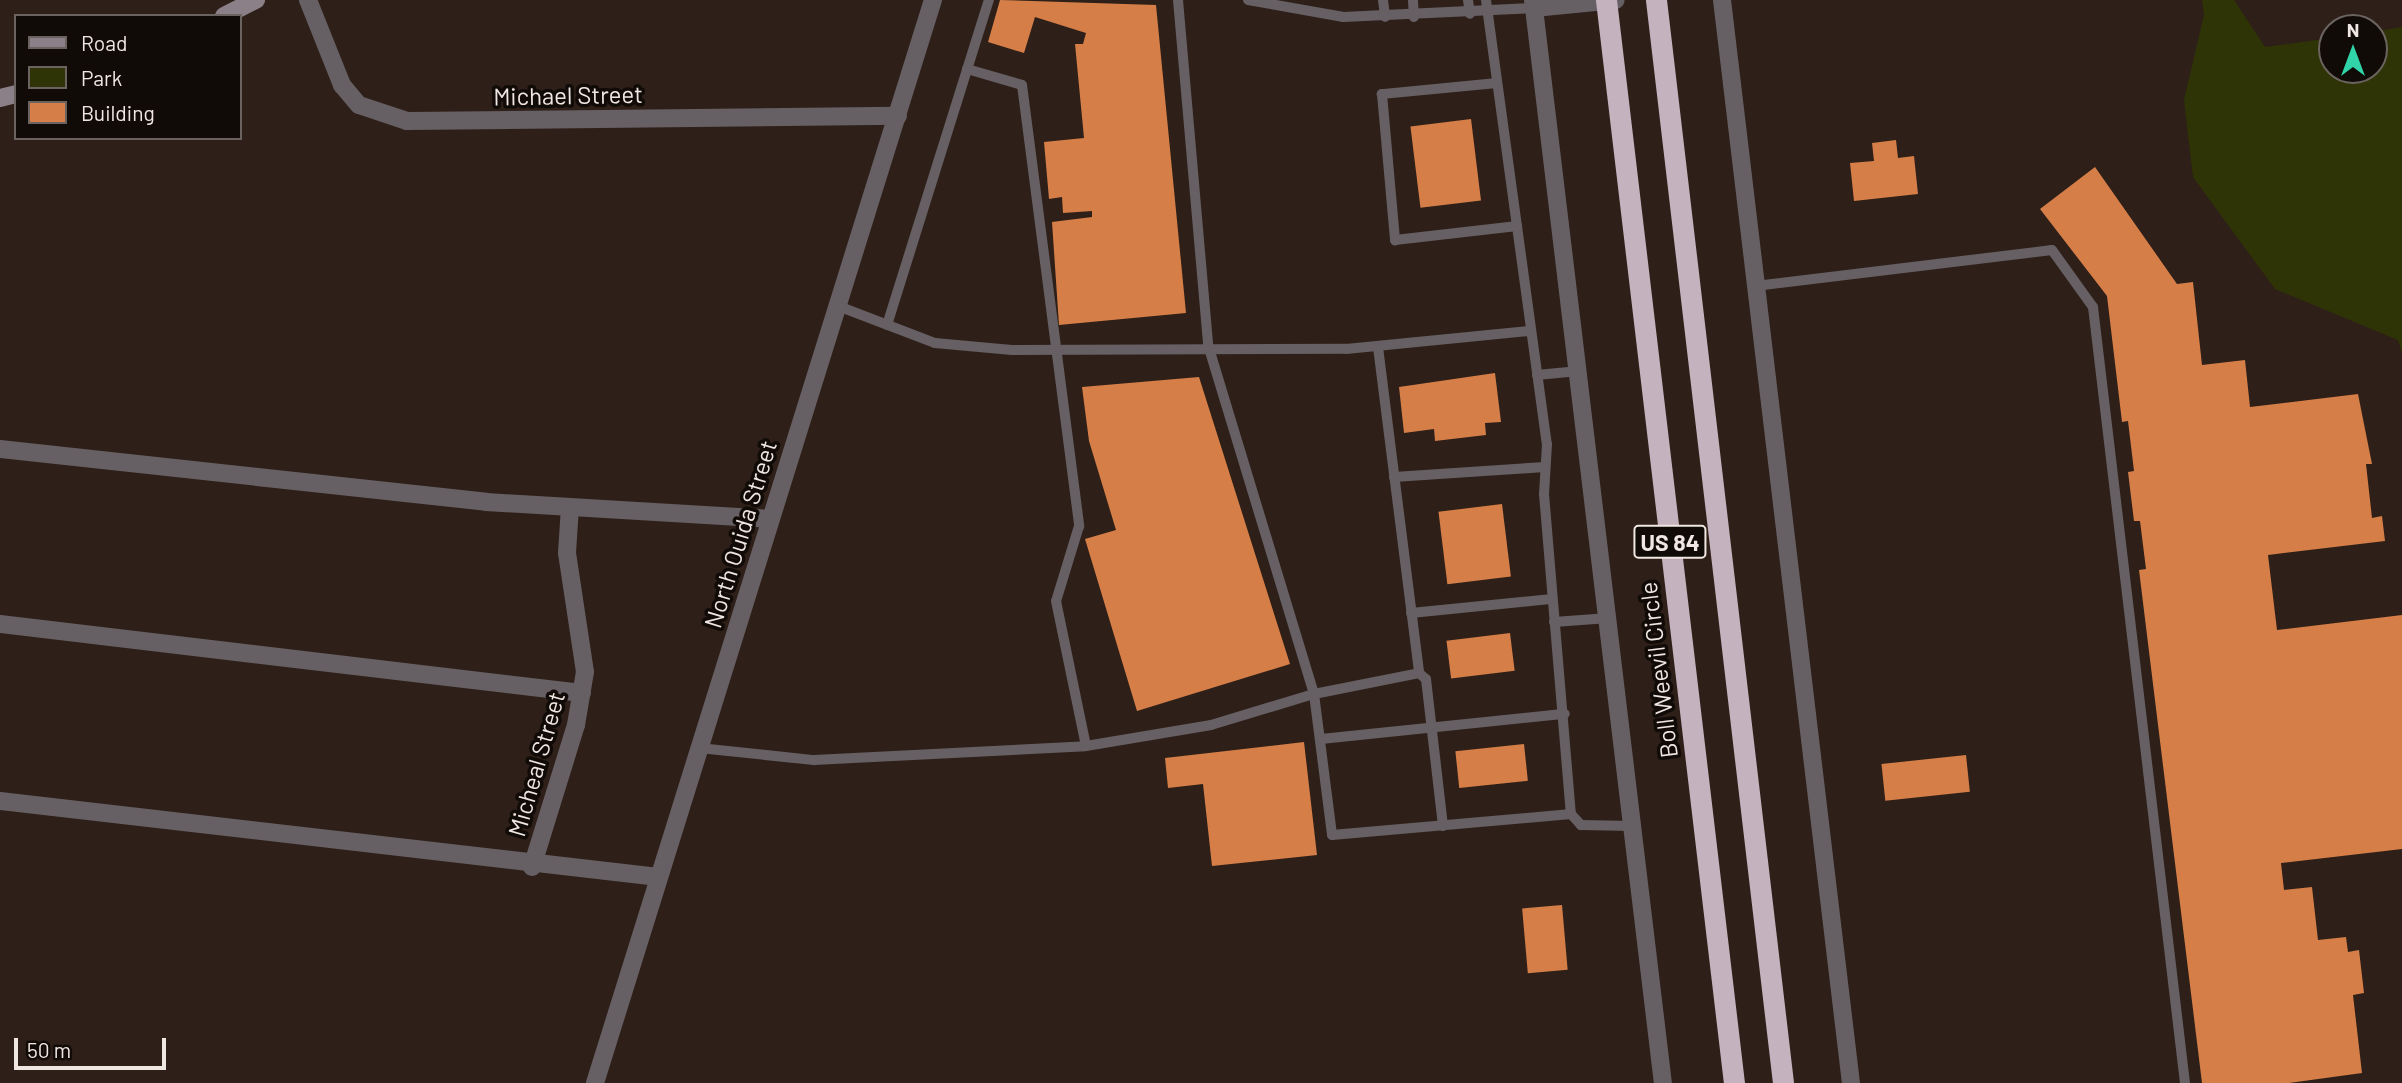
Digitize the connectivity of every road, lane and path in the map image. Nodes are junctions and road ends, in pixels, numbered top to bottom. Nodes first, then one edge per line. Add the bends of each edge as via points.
1 (256, 0) edge
2 (308, 0) edge
3 (933, 0) edge
4 (989, 0) edge
5 (1178, 0) edge
6 (1248, 0) edge
7 (1383, 0) edge
8 (1413, 0) edge
9 (1468, 0) edge
10 (1486, 0) edge
11 (1609, 0) edge
12 (1656, 0) edge
13 (1722, 0) edge
14 (1534, 4) edge
15 (1488, 13) junction
16 (228, 14) edge
17 (1470, 14) junction
18 (1385, 17) junction
19 (1415, 17) junction
20 (967, 69) junction
21 (1497, 83) junction
22 (898, 116) junction
23 (1517, 226) junction
24 (1755, 286) junction
25 (838, 306) junction
26 (887, 325) junction
27 (1530, 331) junction
28 (1208, 345) junction
29 (1378, 347) junction
30 (1053, 351) junction
31 (1579, 371) junction
32 (1536, 375) junction
33 (0, 449) edge
34 (1545, 467) junction
35 (1394, 477) junction
36 (570, 507) junction
37 (770, 519) junction
38 (1552, 599) junction
39 (1411, 613) junction
40 (1609, 618) junction
41 (1554, 622) junction
42 (0, 624) edge
43 (1419, 673) junction
44 (582, 693) junction
45 (1314, 694) junction
46 (1565, 714) junction
47 (1433, 728) junction
48 (1321, 739) junction
49 (1086, 746) junction
50 (699, 748) junction
51 (0, 801) edge
52 (1571, 814) junction
53 (1443, 826) junction
54 (1632, 826) junction
55 (532, 867) junction
56 (659, 877) junction
57 (595, 1083) edge
58 (1663, 1083) edge
59 (1734, 1083) edge
60 (1783, 1083) edge
61 (1851, 1083) edge
62 (2185, 1083) edge

1 - 16 main road
2 - 22 street, Michael Street via 342,85 359,105 407,121
3 - 22 street, North Ouida Street
4 - 20 lane
5 - 28 lane
6 - 18 lane via 1343,17
7 - 18 lane
8 - 19 lane
9 - 17 lane
10 - 15 lane
11 - 14 street
11 - 59 highway, Boll Weevil Circle / US 84
12 - 60 highway, US 84
13 - 24 street
14 - 15 lane
14 - 31 street
15 - 17 lane
15 - 21 lane
17 - 19 lane
18 - 19 lane
20 - 26 lane
20 - 30 lane via 1022,85
21 - 23 lane
21 - 23 lane via 1382,94 1395,240
22 - 25 street, North Ouida Street
23 - 27 lane
24 - 61 street
24 - 62 lane via 2052,250 2093,307
25 - 26 lane
25 - 37 street, North Ouida Street
26 - 30 lane via 935,344
27 - 29 lane
27 - 32 lane
28 - 29 lane
28 - 30 lane
28 - 45 lane
29 - 35 lane
30 - 49 lane via 1079,526 1056,601
31 - 32 lane
31 - 40 street
32 - 34 lane
33 - 36 street
34 - 35 lane
34 - 38 lane
35 - 39 lane
36 - 37 street
36 - 44 street, Micheal Street via 567,553 584,650
37 - 50 street, North Ouida Street
38 - 39 lane
38 - 41 lane
39 - 43 lane
40 - 41 lane
40 - 54 street
41 - 46 lane
42 - 44 street
43 - 45 lane
43 - 47 lane via 1426,679
44 - 55 street, Micheal Street
45 - 48 lane
45 - 49 lane via 1211,725
46 - 47 lane
46 - 52 lane
47 - 48 lane
47 - 53 lane
48 - 53 lane via 1332,835
49 - 50 lane via 814,760
50 - 56 street, North Ouida Street
51 - 55 street via 169,816
52 - 53 lane
52 - 54 lane via 1581,825
54 - 58 street
55 - 56 street, Micheal Street
56 - 57 street, North Ouida Street

